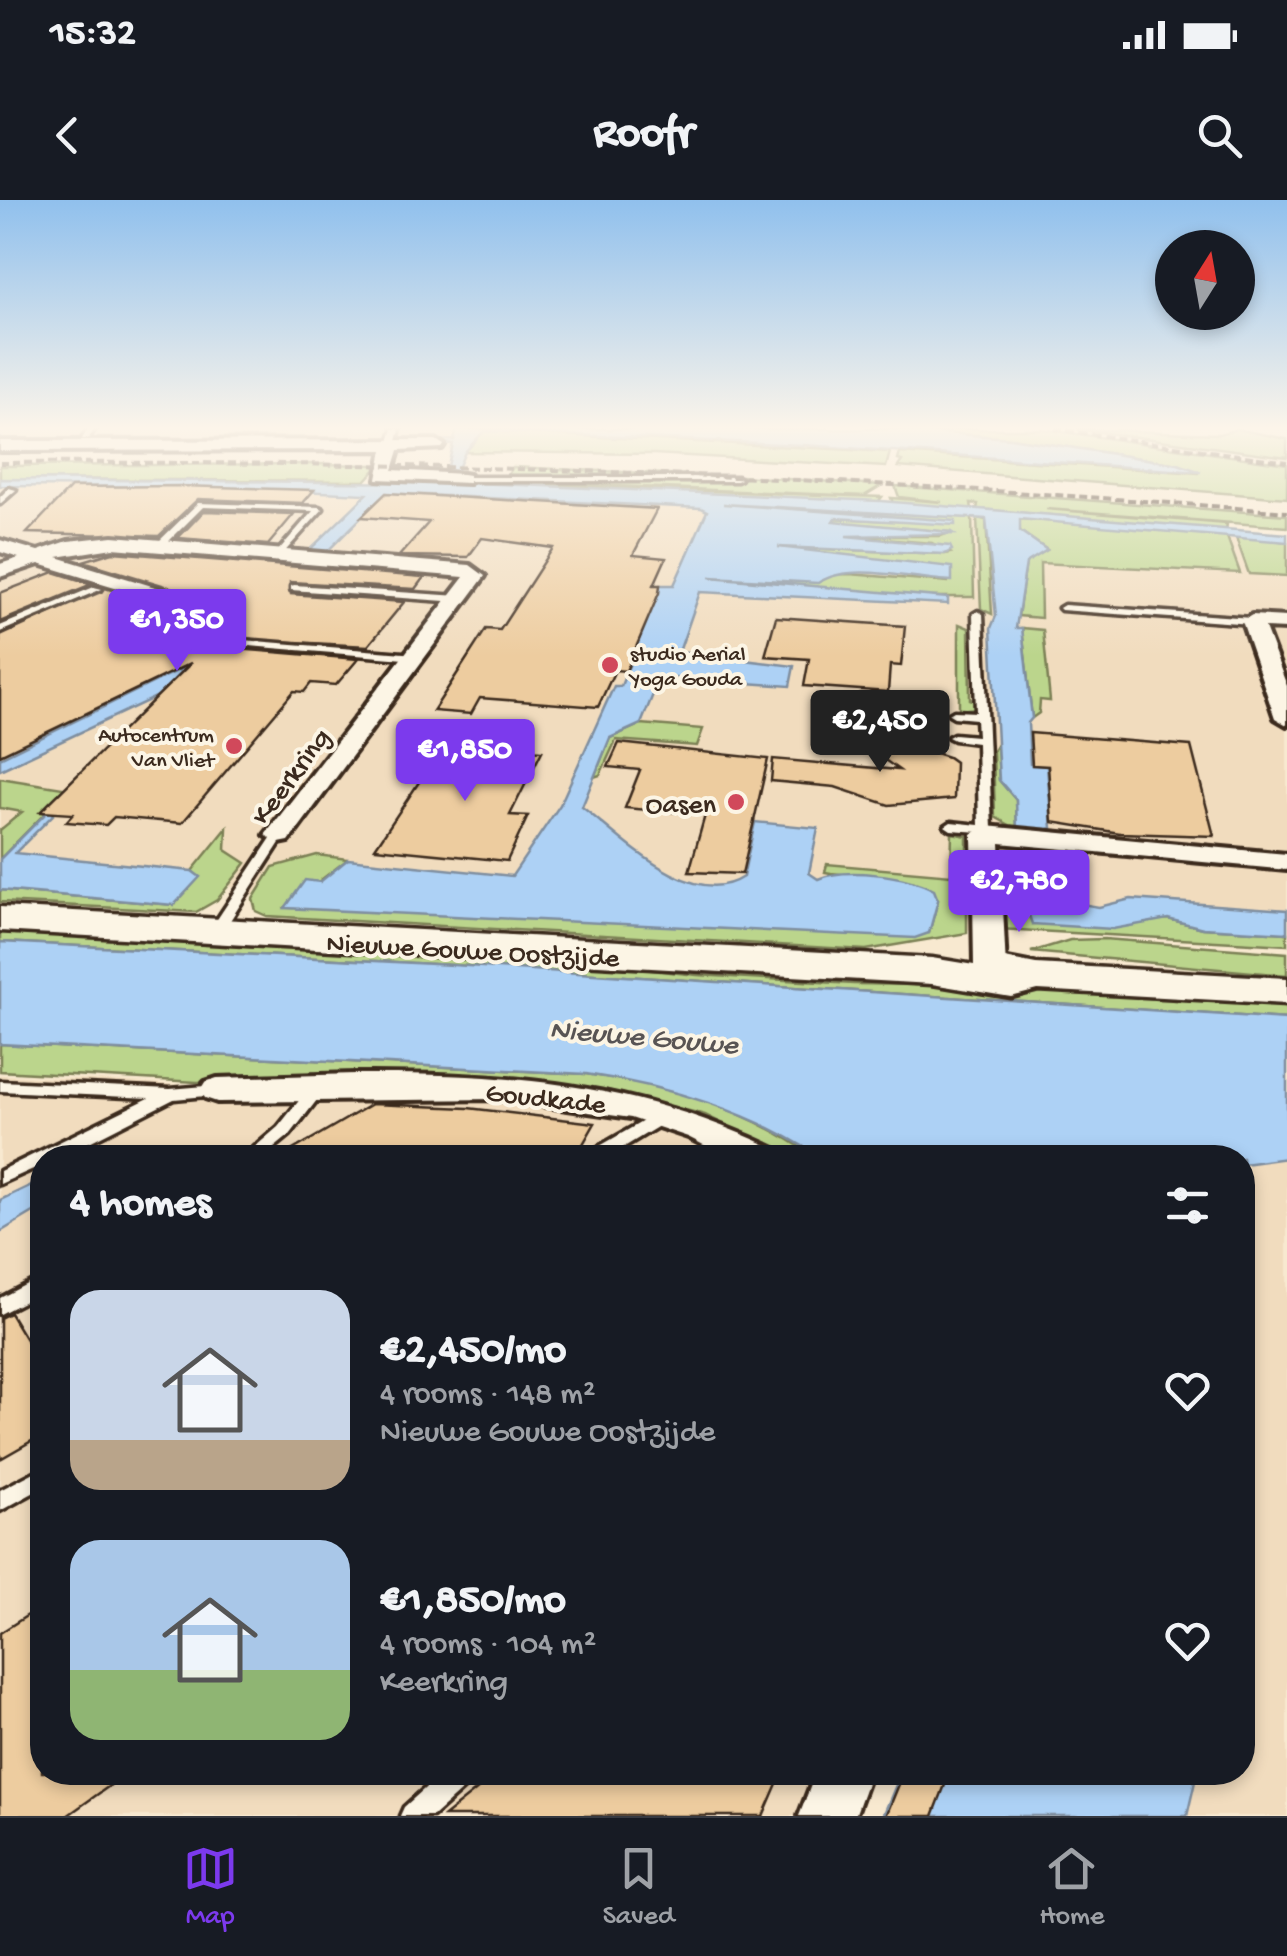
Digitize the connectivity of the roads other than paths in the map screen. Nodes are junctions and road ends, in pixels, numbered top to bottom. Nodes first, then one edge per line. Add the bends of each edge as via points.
1 (0, 546) edge
2 (159, 546) junction
3 (280, 554) junction
4 (38, 557) junction
5 (0, 571) edge
6 (294, 588) dead end
7 (98, 590) dead end
8 (458, 599) junction
9 (1064, 608) dead end
10 (206, 609) dead end
11 (978, 614) dead end
12 (1252, 621) junction
13 (1287, 623) edge
14 (0, 629) edge
15 (242, 643) dead end
16 (416, 658) junction
17 (1283, 693) edge
18 (954, 714) dead end
19 (982, 716) junction
20 (1287, 718) edge
21 (954, 738) dead end
22 (982, 740) junction
23 (951, 826) dead end
24 (986, 832) junction
25 (280, 835) joint
26 (1287, 862) edge
27 (0, 919) edge
28 (215, 933) junction
29 (968, 973) junction
30 (1287, 991) edge
31 (0, 1086) edge
32 (319, 1087) junction
33 (217, 1090) joint
34 (170, 1094) junction
35 (666, 1114) junction
36 (69, 1145) edge
37 (266, 1145) edge
38 (614, 1145) edge
39 (740, 1145) edge
40 (30, 1164) edge
41 (0, 1178) edge
42 (30, 1290) edge
43 (0, 1307) edge
44 (30, 1484) edge
45 (0, 1502) edge
46 (448, 1785) edge
47 (839, 1785) edge
48 (413, 1816) edge
49 (827, 1816) edge

1 - 4 street
2 - 3 street
2 - 3 lane via 202,505 319,508
2 - 4 street via 90,543
3 - 8 street, Keerkring via 470,571 475,576
4 - 5 street
4 - 10 street
6 - 8 lane
7 - 14 lane
8 - 16 street, Keerkring
9 - 12 lane
11 - 19 lane
12 - 13 street
12 - 17 street
15 - 16 lane
16 - 25 street, Keerkring
17 - 20 street
18 - 19 lane
19 - 22 lane
21 - 22 lane
22 - 24 lane
23 - 24 lane
24 - 26 street
24 - 29 street via 986,938
25 - 28 lane, Keerkring
27 - 28 main road, Nieuwe Gouwe Oostzijde
28 - 29 main road, Nieuwe Gouwe Oostzijde
29 - 30 main road, Nieuwe Gouwe Oostzijde via 1011,984 1036,977
31 - 34 lane, Goudkade
32 - 33 street, Goudkade
32 - 35 street, Goudkade via 506,1090
32 - 37 lane
33 - 34 lane, Goudkade
34 - 36 lane, Goudkade
35 - 38 lane
35 - 39 street, Goudkade
40 - 41 lane, Goudkade
42 - 43 lane
44 - 45 lane
46 - 48 lane
47 - 49 street

